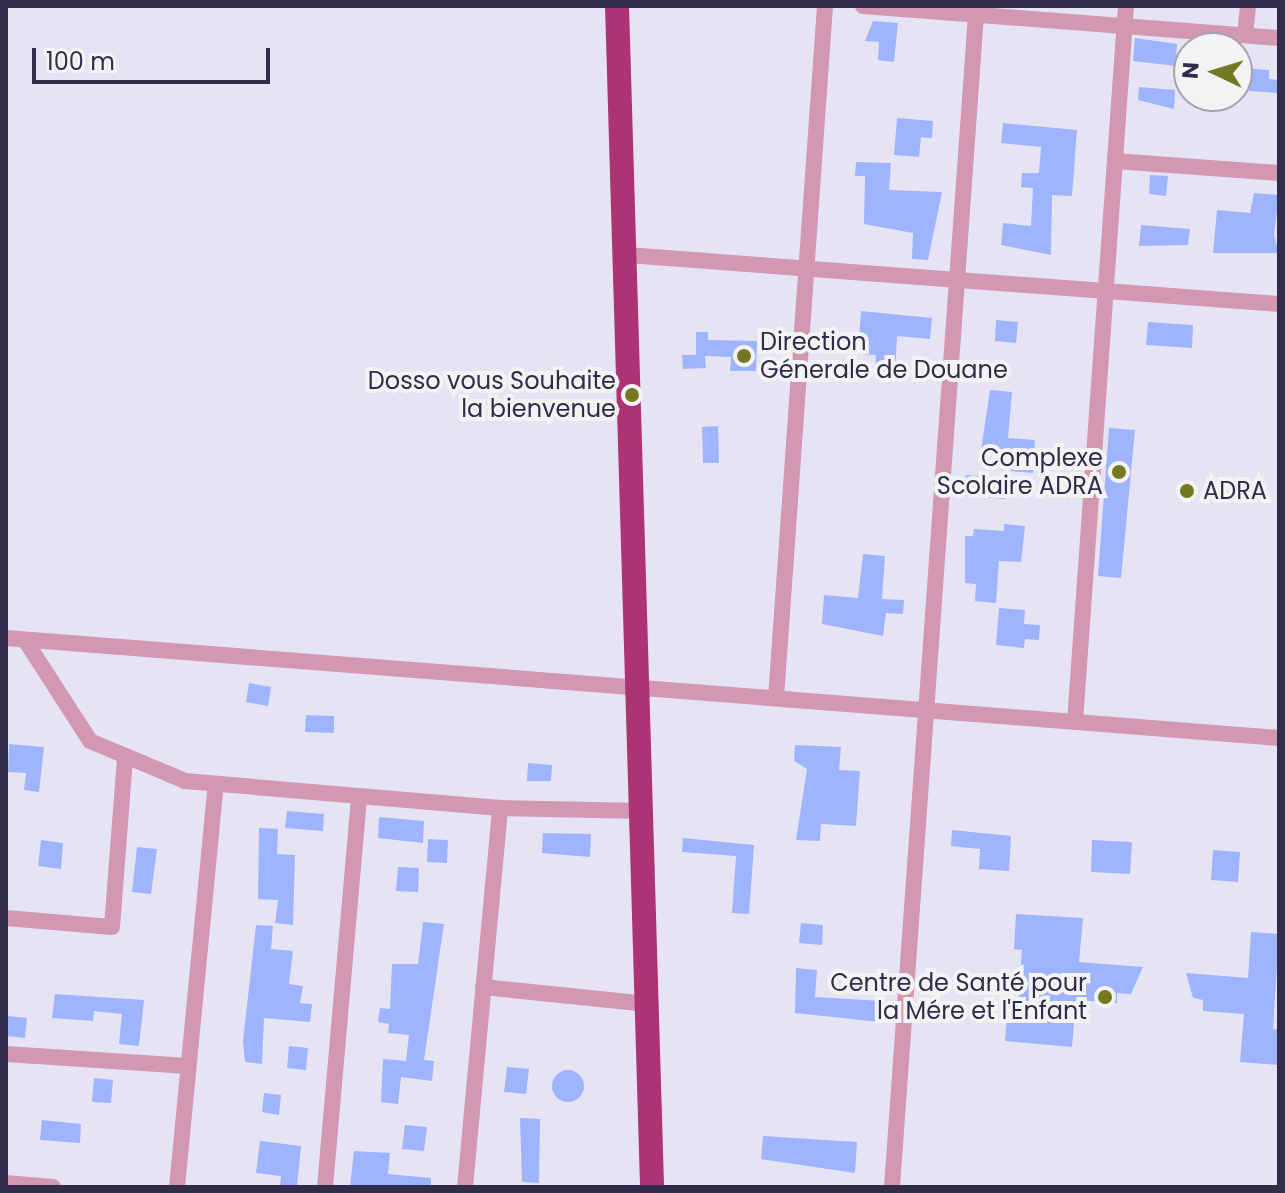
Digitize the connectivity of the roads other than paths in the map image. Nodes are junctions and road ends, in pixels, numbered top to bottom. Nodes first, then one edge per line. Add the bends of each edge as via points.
1 (617, 6) edge
2 (825, 6) edge
3 (863, 6) edge
4 (1126, 6) edge
5 (1248, 6) edge
6 (976, 15) junction
7 (1125, 26) junction
8 (1205, 32) edge
9 (1245, 32) edge
10 (1253, 36) edge
11 (1279, 38) edge
12 (1115, 161) junction
13 (1279, 173) edge
14 (627, 255) junction
15 (806, 270) junction
16 (957, 281) junction
17 (1106, 292) junction
18 (1279, 304) edge
19 (6, 638) edge
20 (25, 640) junction
21 (639, 689) junction
22 (776, 698) junction
23 (926, 710) junction
24 (1075, 722) junction
25 (1279, 738) edge
26 (125, 757) junction
27 (216, 784) junction
28 (359, 796) junction
29 (500, 808) junction
30 (643, 811) junction
31 (6, 918) edge
32 (483, 987) junction
33 (648, 1004) junction
34 (6, 1054) edge
35 (188, 1066) junction
36 (6, 1183) edge
37 (53, 1187) edge
38 (177, 1187) edge
39 (325, 1187) edge
40 (465, 1187) edge
41 (652, 1187) edge
42 (892, 1187) edge

1 - 14 highway
2 - 15 street
3 - 6 street
4 - 7 street
5 - 9 street
6 - 7 street
6 - 16 street
7 - 8 street
7 - 12 street
10 - 11 street
12 - 13 street
12 - 17 street
14 - 15 street
14 - 21 highway
15 - 16 street
15 - 22 street
16 - 17 street
16 - 23 street
17 - 18 street
17 - 24 street
19 - 20 street
20 - 21 street
20 - 26 street via 90,741
21 - 22 street
21 - 30 highway
22 - 23 street
23 - 24 street
23 - 42 street
24 - 25 street
26 - 27 street via 185,781
26 - 31 street via 112,927
27 - 28 street
27 - 35 street
28 - 29 street
28 - 39 street
29 - 30 street
29 - 32 street
30 - 33 highway
32 - 33 street
32 - 40 street
33 - 41 highway
34 - 35 street
35 - 38 street
36 - 37 street

